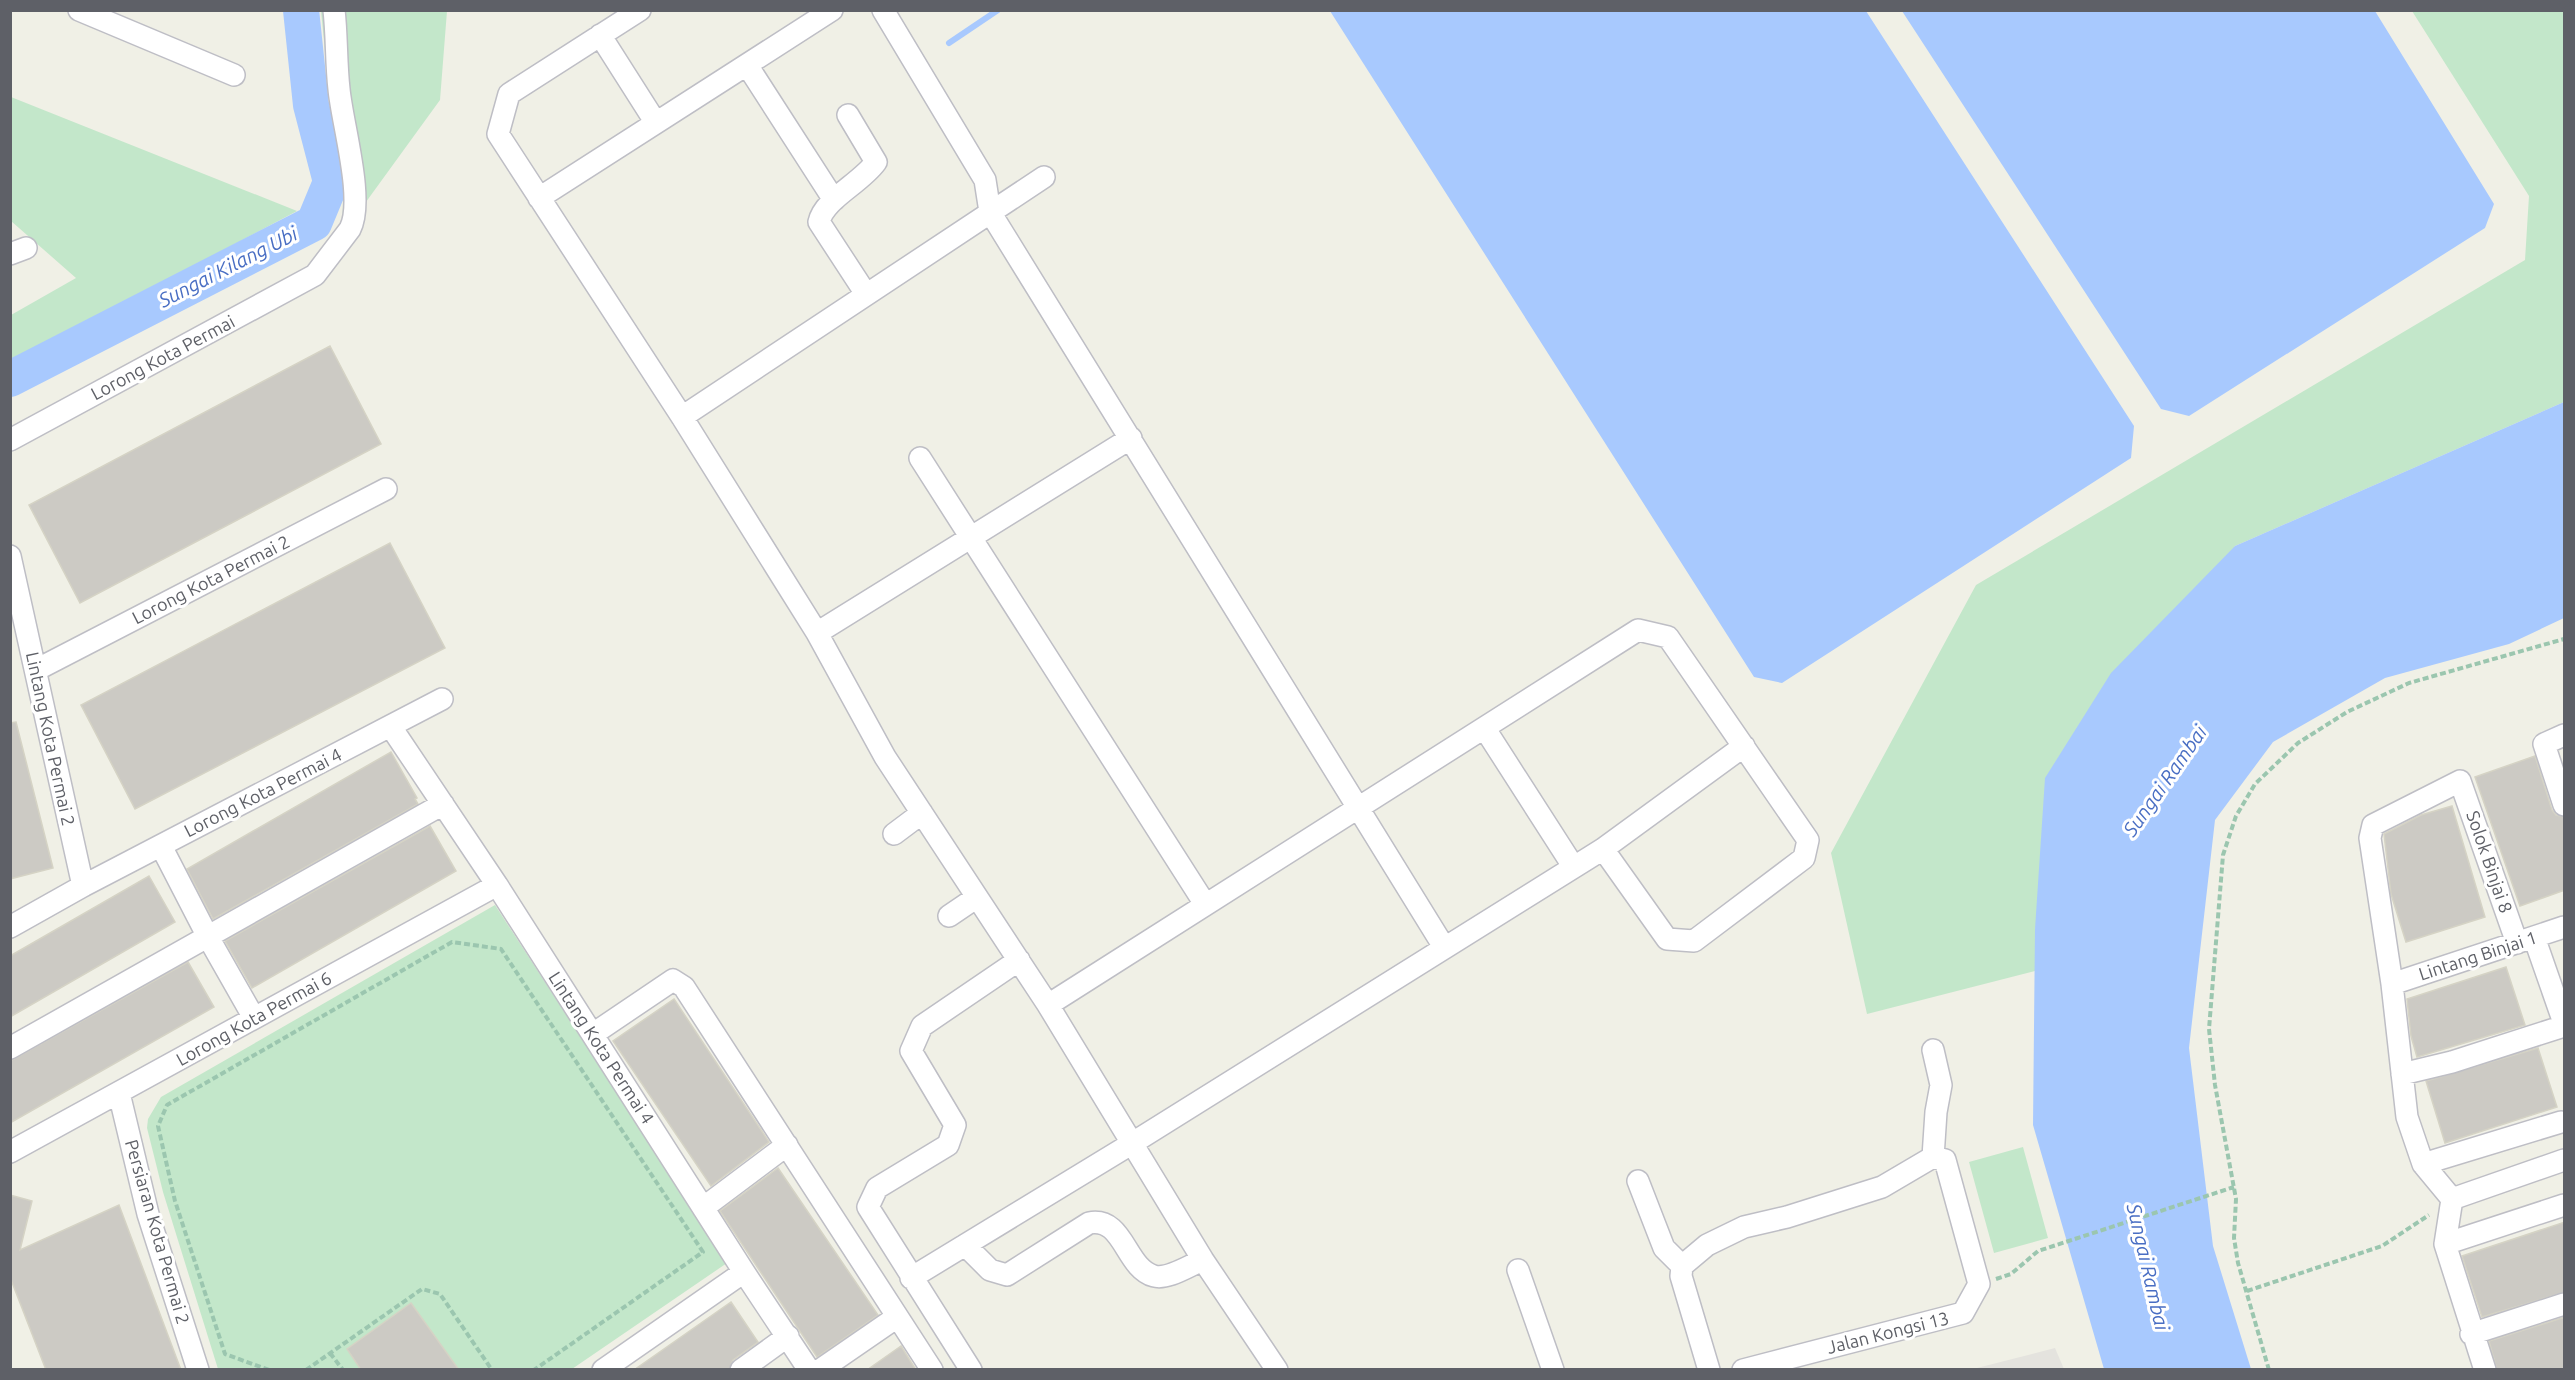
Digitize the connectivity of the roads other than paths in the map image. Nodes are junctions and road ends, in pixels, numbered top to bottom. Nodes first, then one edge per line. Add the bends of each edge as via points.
1 (79, 10) edge
2 (334, 10) edge
3 (640, 10) edge
4 (832, 10) edge
5 (883, 10) edge
6 (600, 35) junction
7 (747, 65) junction
8 (234, 75) dead end
9 (848, 115) dead end
10 (656, 123) junction
11 (1044, 177) dead end
12 (539, 198) junction
13 (834, 200) junction
14 (990, 212) junction
15 (866, 294) junction
16 (682, 417) junction
17 (1131, 438) junction
18 (10, 440) edge
19 (920, 458) dead end
20 (386, 489) dead end
21 (972, 537) junction
22 (10, 556) edge
23 (817, 633) junction
24 (36, 670) junction
25 (442, 699) dead end
26 (391, 727) junction
27 (1485, 729) junction
28 (2565, 735) edge
29 (1744, 746) junction
30 (442, 804) junction
31 (2565, 805) edge
32 (1358, 806) junction
33 (922, 813) junction
34 (894, 834) dead end
35 (161, 846) junction
36 (1603, 849) junction
37 (1573, 866) junction
38 (497, 885) junction
39 (83, 886) junction
40 (977, 897) junction
41 (1205, 904) junction
42 (950, 916) dead end
43 (10, 927) edge
44 (2565, 927) edge
45 (208, 937) junction
46 (2525, 940) junction
47 (1444, 947) junction
48 (1018, 960) junction
49 (2392, 984) junction
50 (1048, 1005) junction
51 (254, 1018) junction
52 (2565, 1024) edge
53 (593, 1034) junction
54 (10, 1048) edge
55 (1933, 1050) dead end
56 (2402, 1074) junction
57 (119, 1093) junction
58 (2561, 1122) dead end
59 (1131, 1144) junction
60 (787, 1145) junction
61 (10, 1152) edge
62 (1933, 1157) junction
63 (2565, 1160) edge
64 (2423, 1164) junction
65 (1638, 1181) dead end
66 (2452, 1199) junction
67 (2565, 1205) edge
68 (703, 1208) junction
69 (2445, 1244) junction
70 (965, 1245) junction
71 (1203, 1260) junction
72 (1682, 1266) junction
73 (1518, 1270) dead end
74 (744, 1272) junction
75 (911, 1278) junction
76 (2565, 1304) edge
77 (897, 1317) junction
78 (2471, 1334) junction
79 (788, 1336) junction
80 (198, 1370) edge
81 (603, 1370) edge
82 (741, 1370) edge
83 (809, 1370) edge
84 (820, 1370) edge
85 (932, 1370) edge
86 (971, 1370) edge
87 (1277, 1370) edge
88 (1553, 1370) edge
89 (1709, 1370) edge
90 (1743, 1370) edge
91 (2485, 1370) edge

1 - 8 street
2 - 18 street, Lorong Kota Permai via 339,89 354,175 355,221 315,275
3 - 6 street
4 - 7 street
5 - 14 street via 985,180
6 - 10 street
6 - 12 street via 509,94 498,134
7 - 10 street
7 - 13 street
9 - 13 street via 876,162 867,176
10 - 12 street
11 - 14 street
12 - 16 street
13 - 15 street via 821,210 819,222
14 - 15 street
14 - 17 street
15 - 16 street
16 - 23 street
17 - 21 street
17 - 32 street
19 - 21 street
20 - 24 street, Lorong Kota Permai 2
21 - 23 street
21 - 41 street
22 - 24 street, Lintang Kota Permai 2
23 - 33 street via 885,757
24 - 39 street, Lintang Kota Permai 2
25 - 26 street, Lorong Kota Permai 4
26 - 30 street, Lintang Kota Permai 4
26 - 35 street, Lorong Kota Permai 4
27 - 29 street via 1638,630 1668,637
27 - 32 street
27 - 37 street
28 - 31 street via 2544,744
29 - 36 street
29 - 36 street via 1808,840 1804,858 1694,941 1667,939
30 - 38 street, Lintang Kota Permai 4
30 - 45 street
32 - 41 street
32 - 47 street
33 - 34 street
33 - 40 street
35 - 39 street, Lorong Kota Permai 4
35 - 45 street
36 - 37 street
37 - 47 street
38 - 51 street, Lorong Kota Permai 6
38 - 53 street, Lintang Kota Permai 4
39 - 43 street
40 - 42 street
40 - 48 street
41 - 50 street
44 - 46 street, Lintang Binjai 1
45 - 51 street
45 - 54 street
46 - 49 street, Lintang Binjai 1
46 - 49 street, Solok Binjai 8 via 2460,782 2389,815 2370,829
46 - 52 street, Solok Binjai 8
47 - 59 street
48 - 50 street
48 - 75 street via 922,1026 911,1051 955,1125 948,1145 877,1188 868,1207
49 - 56 street
50 - 59 street
51 - 57 street, Lorong Kota Permai 6
52 - 56 street
53 - 60 street via 673,980 684,987
53 - 68 street, Lintang Kota Permai 4
55 - 62 street via 1941,1084
56 - 64 street via 2407,1117
57 - 61 street, Lorong Kota Permai 6
57 - 80 street, Persiaran Kota Permai 2 via 148,1214
58 - 64 street
59 - 70 street
59 - 71 street
60 - 68 street
60 - 77 street
62 - 72 street via 1882,1187 1744,1227 1707,1245
62 - 90 street, Jalan Kongsi 13 via 1945,1160 1979,1284 1963,1313
63 - 66 street
64 - 66 street
65 - 72 street via 1664,1248
66 - 69 street
67 - 69 street
68 - 74 street, Lintang Kota Permai 4
69 - 78 street
70 - 71 street via 990,1270 1007,1275 1089,1223 1100,1221 1110,1227 1142,1269 1155,1277 1167,1276
70 - 75 street
71 - 87 street
72 - 89 street via 1681,1276
73 - 88 street
74 - 79 street, Lintang Kota Permai 4
74 - 81 street
75 - 86 street
76 - 78 street
77 - 84 street
77 - 85 street
78 - 91 street
79 - 82 street
79 - 83 street, Lintang Kota Permai 4

